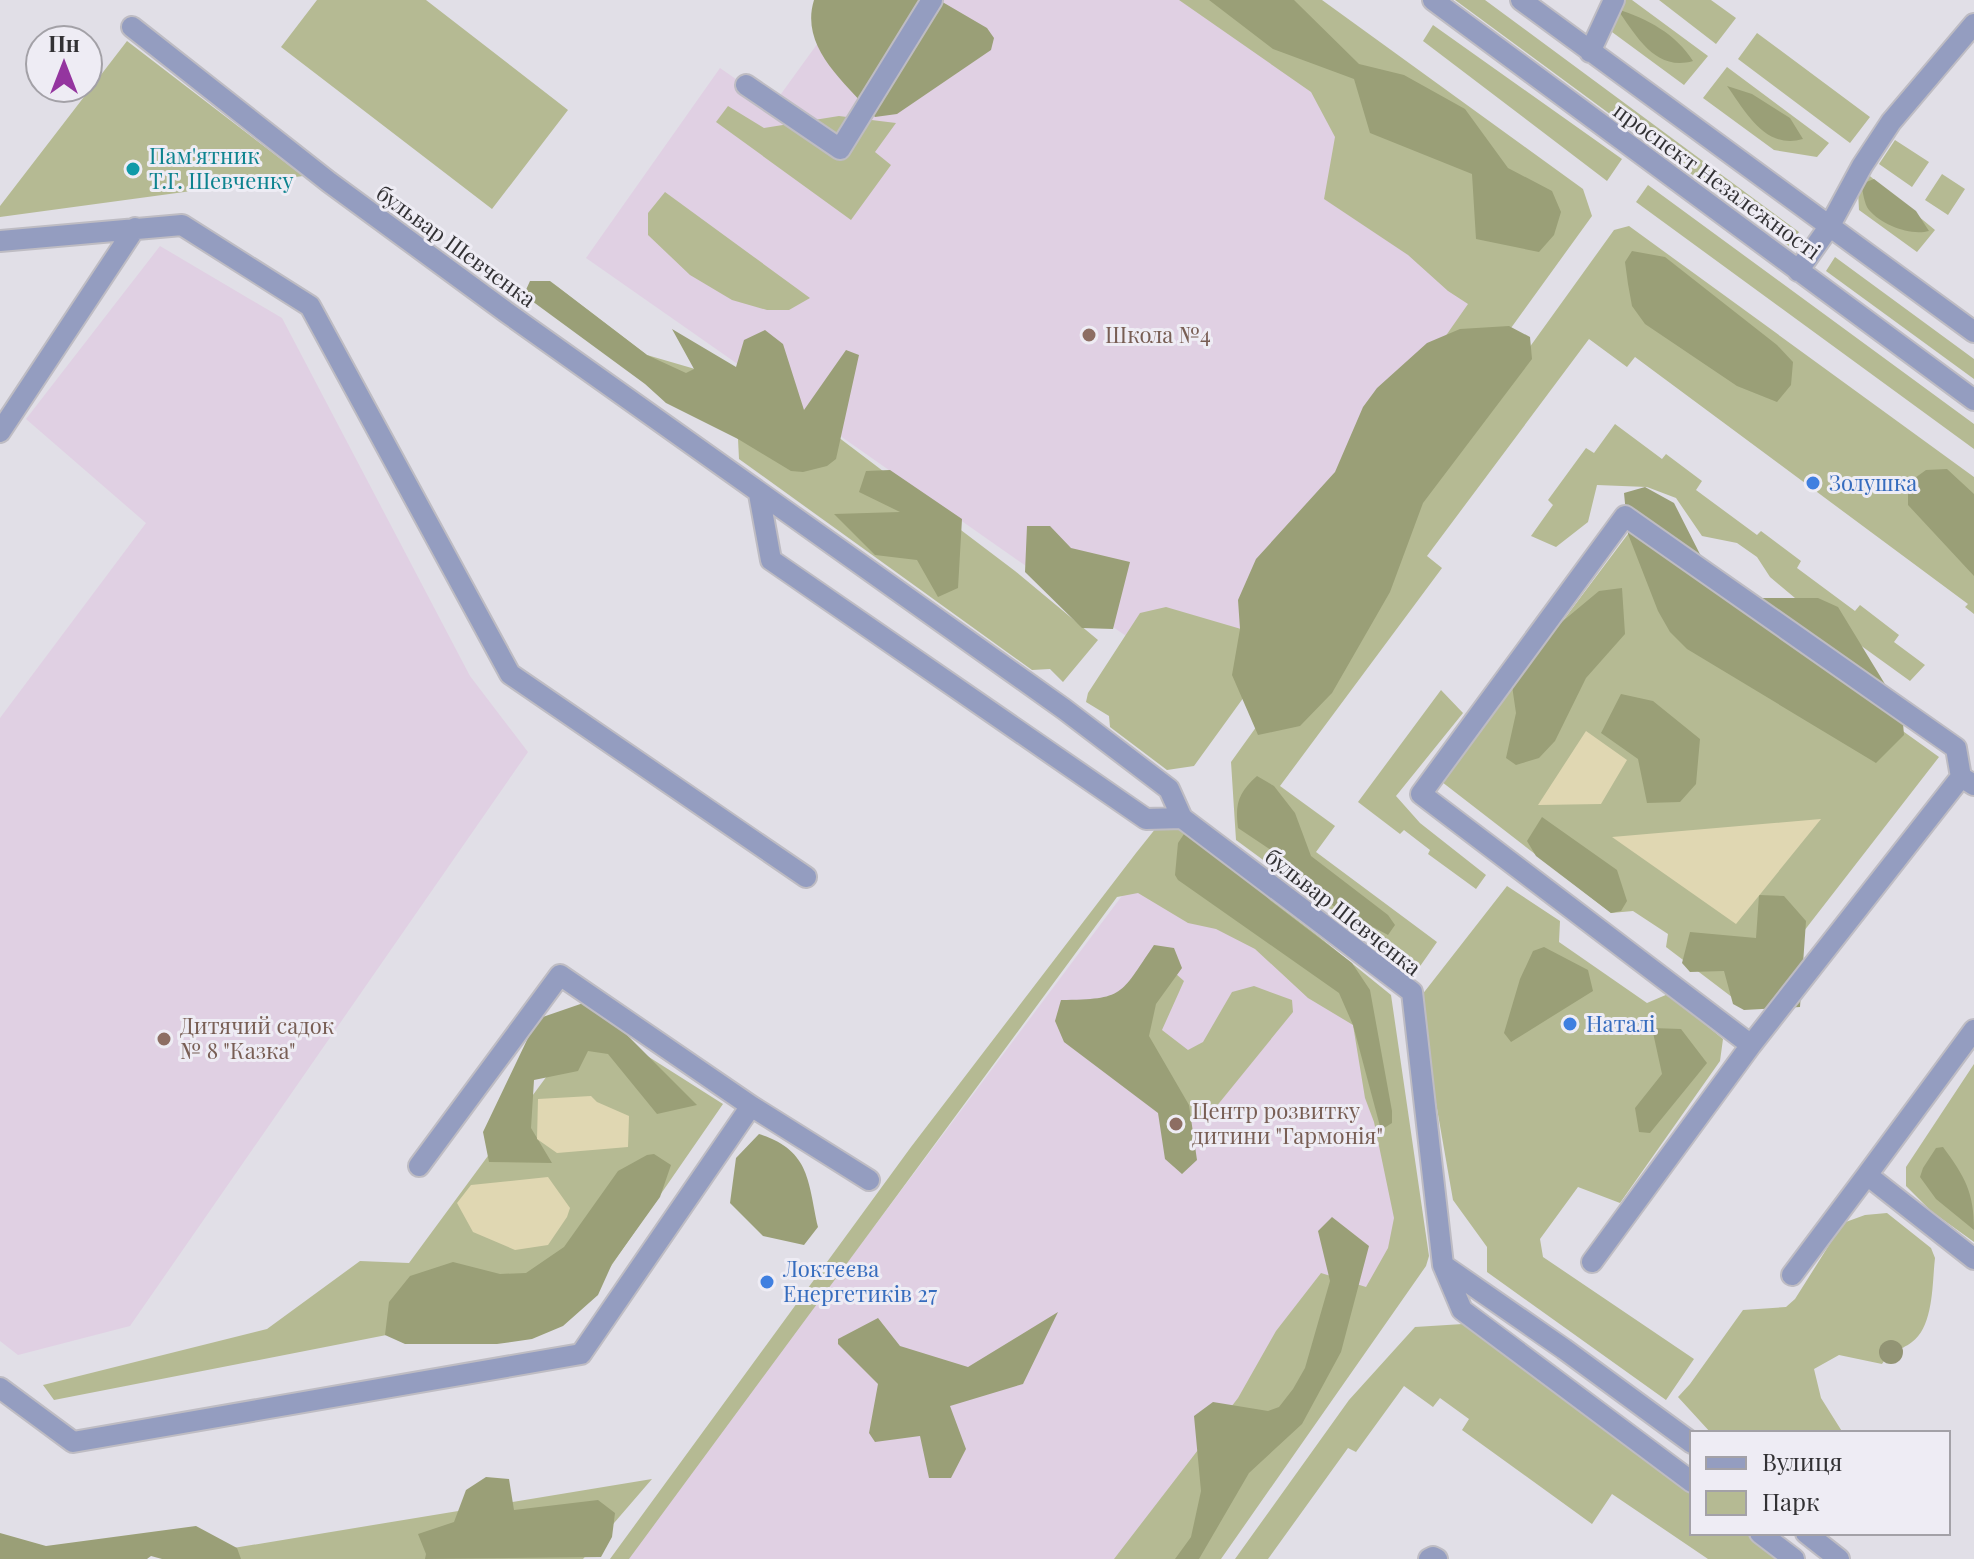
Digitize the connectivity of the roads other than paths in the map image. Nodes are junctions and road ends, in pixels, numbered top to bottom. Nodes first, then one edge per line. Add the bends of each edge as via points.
1 (932, 0) edge
2 (1433, 0) edge
3 (1521, 0) edge
4 (1614, 0) edge
5 (1974, 24) edge
6 (132, 27) dead end
7 (1590, 52) junction
8 (746, 85) dead end
9 (1829, 227) junction
10 (135, 228) junction
11 (0, 241) edge
12 (1798, 271) junction
13 (1974, 332) edge
14 (1974, 400) edge
15 (0, 432) edge
16 (759, 494) junction
17 (1968, 781) edge
18 (1182, 818) junction
19 (806, 877) dead end
20 (1974, 1030) edge
21 (1751, 1045) junction
22 (751, 1106) junction
23 (419, 1166) dead end
24 (1867, 1175) junction
25 (869, 1180) dead end
26 (1974, 1259) edge
27 (1592, 1262) dead end
28 (1443, 1265) junction
29 (1792, 1275) dead end
30 (0, 1388) edge
31 (1690, 1442) edge
32 (1690, 1481) edge
33 (1763, 1535) edge
34 (1808, 1535) edge
35 (1831, 1553) edge
36 (1429, 1559) edge
37 (1437, 1559) edge
38 (1797, 1559) edge

1 - 8 street via 840,149
2 - 12 street, проспект Незалежності
3 - 7 street, проспект Незалежності
4 - 7 street
5 - 9 street via 1891,122
6 - 16 street, бульвар Шевченка via 342,192
7 - 9 street, проспект Незалежності
9 - 12 street
9 - 13 street, проспект Незалежності
10 - 11 street
10 - 15 street
10 - 19 street via 182,225 310,306 510,674
12 - 14 street, проспект Незалежності
16 - 18 street, бульвар Шевченка via 1169,789
16 - 18 street via 771,560 1146,819
17 - 21 street
17 - 21 street via 1956,748 1625,516 1421,794
18 - 28 street, бульвар Шевченка via 1412,992
20 - 24 street
21 - 27 street
22 - 23 street via 560,975
22 - 25 street
22 - 30 street via 581,1354 73,1442
24 - 26 street
24 - 29 street
28 - 31 street
28 - 32 street, бульвар Шевченка via 1462,1310
33 - 38 street
34 - 35 street
35 - 38 street
36 - 37 street

